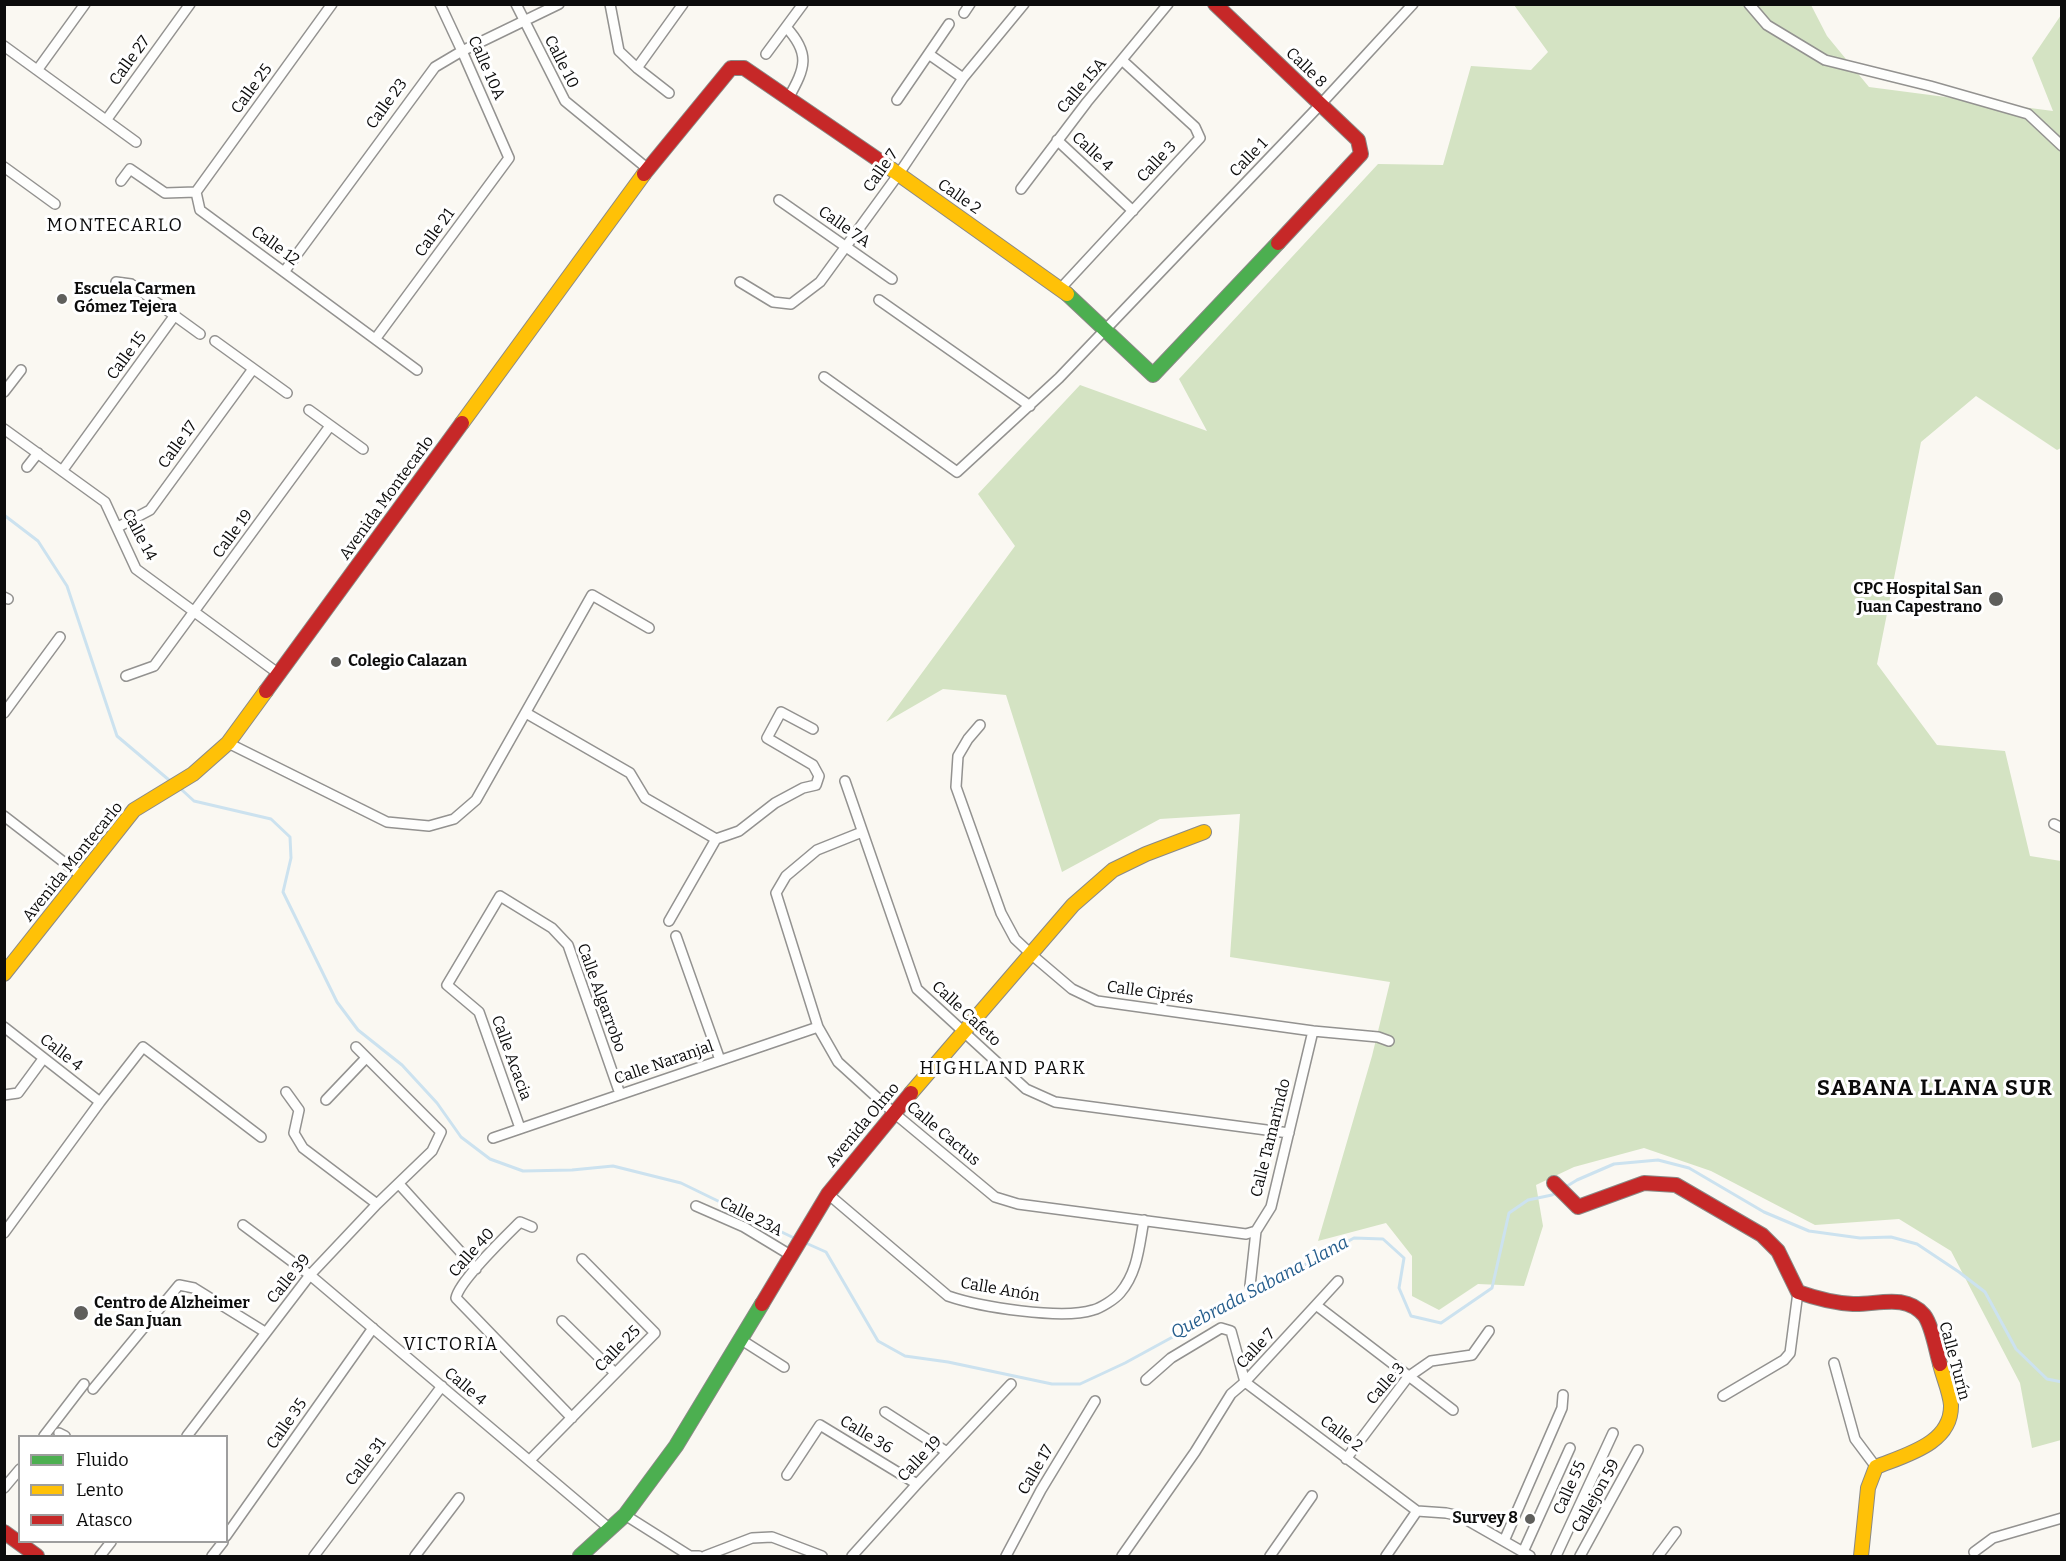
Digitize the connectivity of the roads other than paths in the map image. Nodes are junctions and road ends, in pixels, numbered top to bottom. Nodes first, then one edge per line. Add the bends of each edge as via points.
1 (85, 4) edge
2 (189, 4) edge
3 (332, 4) edge
4 (440, 4) edge
5 (516, 4) edge
6 (559, 4) edge
7 (610, 4) edge
8 (683, 4) edge
9 (803, 4) edge
10 (1024, 4) edge
11 (1168, 4) edge
12 (1215, 4) edge
13 (1749, 4) edge
14 (1412, 5) edge
15 (524, 21) junction
16 (949, 24) dead end
17 (786, 27) junction
18 (4, 46) edge
19 (462, 51) junction
20 (766, 54) dead end
21 (930, 55) junction
22 (1123, 61) junction
23 (637, 68) junction
24 (38, 69) junction
25 (963, 78) junction
26 (669, 93) dead end
27 (789, 97) junction
28 (897, 100) dead end
29 (1320, 105) junction
30 (107, 119) junction
31 (1057, 140) junction
32 (136, 142) dead end
33 (503, 144) joint
34 (2061, 146) edge
35 (1356, 159) joint
36 (4, 167) edge
37 (648, 169) junction
38 (898, 175) junction
39 (121, 181) dead end
40 (1021, 189) dead end
41 (196, 192) junction
42 (779, 200) dead end
43 (55, 204) dead end
44 (1133, 211) junction
45 (847, 247) junction
46 (284, 272) junction
47 (892, 279) dead end
48 (116, 282) dead end
49 (740, 282) dead end
50 (1061, 288) junction
51 (879, 300) dead end
52 (175, 315) junction
53 (1106, 330) junction
54 (200, 334) dead end
55 (376, 338) junction
56 (215, 341) dead end
57 (253, 369) junction
58 (21, 370) dead end
59 (417, 370) dead end
60 (824, 377) dead end
61 (4, 392) edge
62 (286, 393) dead end
63 (1030, 406) junction
64 (309, 410) dead end
65 (330, 426) junction
66 (4, 429) edge
67 (363, 449) dead end
68 (38, 453) junction
69 (27, 467) dead end
70 (62, 471) junction
71 (118, 528) junction
72 (194, 613) junction
73 (649, 628) dead end
74 (60, 637) dead end
75 (279, 674) junction
76 (126, 676) dead end
77 (4, 713) edge
78 (526, 713) junction
79 (980, 725) dead end
80 (813, 729) dead end
81 (228, 743) junction
82 (845, 781) dead end
83 (4, 816) edge
84 (862, 832) junction
85 (1204, 832) dead end
86 (716, 839) junction
87 (83, 877) junction
88 (511, 903) joint
89 (669, 921) dead end
90 (676, 936) dead end
91 (1032, 955) junction
92 (4, 974) edge
93 (4, 1026) edge
94 (818, 1027) junction
95 (1313, 1031) junction
96 (964, 1034) junction
97 (1389, 1041) dead end
98 (356, 1047) dead end
99 (366, 1058) junction
100 (43, 1059) junction
101 (720, 1060) junction
102 (286, 1092) dead end
103 (620, 1094) junction
104 (4, 1095) edge
105 (326, 1100) dead end
106 (100, 1102) junction
107 (894, 1113) junction
108 (520, 1128) junction
109 (1289, 1133) junction
110 (261, 1137) dead end
111 (493, 1138) dead end
112 (1554, 1183) dead end
113 (399, 1184) junction
114 (828, 1194) junction
115 (377, 1204) junction
116 (696, 1206) dead end
117 (1144, 1220) junction
118 (243, 1225) dead end
119 (532, 1227) dead end
120 (1256, 1231) junction
121 (4, 1233) edge
122 (792, 1256) junction
123 (582, 1259) dead end
124 (476, 1269) junction
125 (310, 1275) junction
126 (1338, 1281) dead end
127 (1250, 1286) dead end
128 (1798, 1292) junction
129 (1316, 1305) junction
130 (562, 1321) dead end
131 (373, 1328) junction
132 (1489, 1330) dead end
133 (265, 1332) junction
134 (740, 1339) junction
135 (1834, 1363) dead end
136 (784, 1367) dead end
137 (615, 1373) junction
138 (1408, 1377) junction
139 (1146, 1380) dead end
140 (1245, 1382) junction
141 (84, 1384) dead end
142 (1011, 1384) dead end
143 (442, 1386) junction
144 (93, 1389) dead end
145 (1563, 1395) dead end
146 (1723, 1396) dead end
147 (1095, 1401) dead end
148 (1453, 1410) dead end
149 (885, 1412) dead end
150 (572, 1418) junction
151 (1613, 1432) dead end
152 (46, 1435) edge
153 (189, 1435) edge
154 (1570, 1448) dead end
155 (1638, 1450) dead end
156 (947, 1452) junction
157 (1346, 1459) junction
158 (530, 1460) junction
159 (1876, 1467) junction
160 (18, 1470) edge
161 (787, 1475) dead end
162 (917, 1484) junction
163 (4, 1488) edge
164 (1312, 1496) dead end
165 (459, 1498) dead end
166 (1417, 1511) junction
167 (625, 1515) junction
168 (2061, 1518) edge
169 (610, 1529) junction
170 (4, 1532) edge
171 (1676, 1532) dead end
172 (228, 1533) edge
173 (1504, 1541) junction
174 (18, 1542) edge
175 (19, 1543) edge
176 (110, 1543) edge
177 (222, 1543) edge
178 (1974, 1552) dead end
179 (1526, 1554) edge
180 (586, 1555) edge
181 (38, 1557) edge
182 (100, 1557) edge
183 (212, 1557) edge
184 (314, 1557) edge
185 (415, 1557) edge
186 (699, 1557) edge
187 (705, 1557) edge
188 (822, 1557) edge
189 (852, 1557) edge
190 (1006, 1557) edge
191 (1122, 1557) edge
192 (1270, 1557) edge
193 (1386, 1557) edge
194 (1556, 1557) edge
195 (1580, 1557) edge
196 (1658, 1557) edge
197 (1861, 1557) edge

1 - 24 street
2 - 30 street, Calle 27
3 - 41 street, Calle 25
4 - 19 street, Calle 10A
5 - 15 street, Calle 10
6 - 15 street, Calle 23
7 - 23 street via 619,51
8 - 23 street
9 - 17 street
10 - 25 street, Calle 7
11 - 22 street, Calle 15A
12 - 29 main road, Calle 8
13 - 34 street via 1767,25 1825,60 2028,114
14 - 29 street, Calle 1
15 - 19 street, Calle 23
15 - 37 street, Calle 10 via 565,101
16 - 21 street
17 - 20 street
17 - 27 street via 799,41 804,57 800,77
18 - 24 street
19 - 33 street, Calle 10A
19 - 46 street, Calle 23 via 435,67
21 - 25 street
21 - 28 street
22 - 31 street, Calle 15A
22 - 44 street, Calle 3 via 1195,127 1200,138
23 - 26 street
24 - 30 street
25 - 38 street, Calle 7
27 - 37 main road, Avenida Montecarlo via 744,68 731,68
27 - 38 main road, Calle 2
29 - 35 main road, Calle 8 via 1358,140 1361,154
29 - 53 street, Calle 1
30 - 32 street
31 - 40 street, Calle 15A
31 - 44 street, Calle 4
33 - 55 street, Calle 21 via 508,158
35 - 53 main road, Calle 2 via 1153,375
36 - 43 street
37 - 75 main road, Avenida Montecarlo
38 - 45 street, Calle 7
38 - 50 main road, Calle 2
39 - 41 street via 130,169 165,193
41 - 46 street, Calle 12 via 200,210
42 - 45 street, Calle 7A
44 - 50 street, Calle 3
45 - 47 street, Calle 7A
45 - 49 street, Calle 7 via 820,282 791,304 773,302
46 - 55 street, Calle 12
48 - 52 street via 131,284
50 - 53 main road, Calle 2
51 - 63 street
52 - 54 street
52 - 70 street, Calle 15
53 - 63 street, Calle 1
55 - 59 street, Calle 12
56 - 57 street
57 - 62 street
57 - 71 street, Calle 17 via 150,510
58 - 61 street
60 - 63 street, Calle 1 via 957,472
64 - 65 street
65 - 67 street
65 - 72 street, Calle 19
66 - 68 street, Calle 14
68 - 69 street
68 - 70 street, Calle 14
70 - 71 street, Calle 14 via 105,502
71 - 72 street, Calle 14 via 136,569
72 - 75 street, Calle 14
72 - 76 street, Calle 19 via 154,666
73 - 78 street via 592,595
74 - 77 street
75 - 81 main road, Avenida Montecarlo
78 - 81 street via 476,800 454,819 429,826 387,822
78 - 86 street via 630,773 645,798
79 - 91 street, Calle Ciprés via 958,756 956,787 1001,913 1015,939
80 - 86 street via 781,712 767,738 813,765 819,776 816,785 775,803 739,831
81 - 87 main road, Avenida Montecarlo via 193,774 134,810
82 - 84 street, Calle Cafeto
83 - 87 street
84 - 94 street, Calle Cactus via 818,850 786,876 776,893
84 - 96 street, Calle Cafeto via 917,989
85 - 91 main road, Avenida Olmo via 1113,870 1073,905
86 - 89 street
87 - 92 main road, Avenida Montecarlo
88 - 103 street, Calle Algarrobo via 552,928 568,945
88 - 108 street, Calle Acacia via 500,896 447,985 479,1012
90 - 101 street
91 - 95 street, Calle Ciprés via 1072,989 1097,1001
91 - 96 main road, Avenida Olmo
93 - 100 street, Calle 4
94 - 101 street, Calle Naranjal
94 - 107 street, Calle Cactus via 838,1062
95 - 97 street, Calle Ciprés
95 - 109 street, Calle Tamarindo
96 - 107 main road, Avenida Olmo
96 - 109 street, Calle Cafeto via 1026,1089 1055,1102
98 - 99 street, Calle 39
99 - 105 street
99 - 113 street, Calle 39 via 441,1132 432,1151
100 - 104 street via 18,1092
100 - 106 street, Calle 4
101 - 103 street, Calle Naranjal
102 - 115 street via 299,1110 294,1133 303,1148
103 - 108 street, Calle Naranjal
106 - 110 street via 143,1047
106 - 121 street
107 - 114 main road, Avenida Olmo
107 - 117 street, Calle Cactus via 995,1197 1018,1204
108 - 111 street, Calle Naranjal
109 - 120 street, Calle Tamarindo via 1271,1207
112 - 128 main road via 1578,1207 1644,1183 1676,1185 1762,1235 1778,1251
113 - 115 street, Calle 39
113 - 124 street
114 - 117 street, Calle Anón via 948,1296 969,1303 1058,1315 1094,1310 1119,1294 1136,1269
114 - 122 main road, Avenida Olmo
115 - 125 street, Calle 39
116 - 122 street, Calle 23A via 744,1227
117 - 120 street, Calle Cactus via 1246,1234
118 - 125 street, Calle 4
119 - 124 street, Calle 40 via 520,1222
120 - 127 street, Calle Tamarindo
122 - 134 main road, Avenida Olmo
123 - 137 street, Calle 25 via 655,1333
124 - 150 street, Calle 40 via 456,1298
125 - 131 street, Calle 4
125 - 133 street, Calle 39
126 - 129 street, Calle 7
128 - 146 street via 1790,1353
128 - 159 main road, Calle Turín via 1853,1304 1903,1301 1924,1315 1951,1404 1949,1422 1931,1444
129 - 138 street
129 - 140 street, Calle 7
130 - 137 street
131 - 143 street, Calle 4
131 - 172 street, Calle 35
132 - 138 street, Calle 3 via 1473,1355 1431,1360
133 - 144 street via 195,1288 179,1285
133 - 153 street, Calle 39
134 - 136 street
134 - 167 main road, Avenida Olmo via 676,1446
135 - 159 street via 1855,1439
137 - 150 street, Calle 25
138 - 148 street
138 - 157 street, Calle 3
139 - 140 street via 1171,1358 1221,1328 1231,1331
140 - 157 street, Calle 2
140 - 191 street, Calle 7 via 1231,1394
141 - 152 street
142 - 156 street, Calle 19
143 - 158 street, Calle 4
143 - 184 street, Calle 31
145 - 173 street via 1562,1407
147 - 190 street, Calle 17
149 - 156 street
150 - 158 street, Calle 25
151 - 194 street, Calle 55
154 - 179 street
155 - 195 street, Callejon 59
156 - 162 street, Calle 19
157 - 166 street, Calle 2
158 - 169 street, Calle 4
159 - 197 main road via 1868,1488
160 - 163 street
161 - 162 street, Calle 36 via 820,1425
162 - 189 street, Calle 19
164 - 192 street
165 - 185 street
166 - 173 street via 1460,1516
166 - 193 street
167 - 169 main road
167 - 186 street via 690,1556
168 - 178 street via 1993,1538
169 - 180 main road
170 - 174 main road
171 - 196 street
173 - 179 street
175 - 181 main road
176 - 182 street
177 - 183 street
187 - 188 street via 752,1538 772,1537

